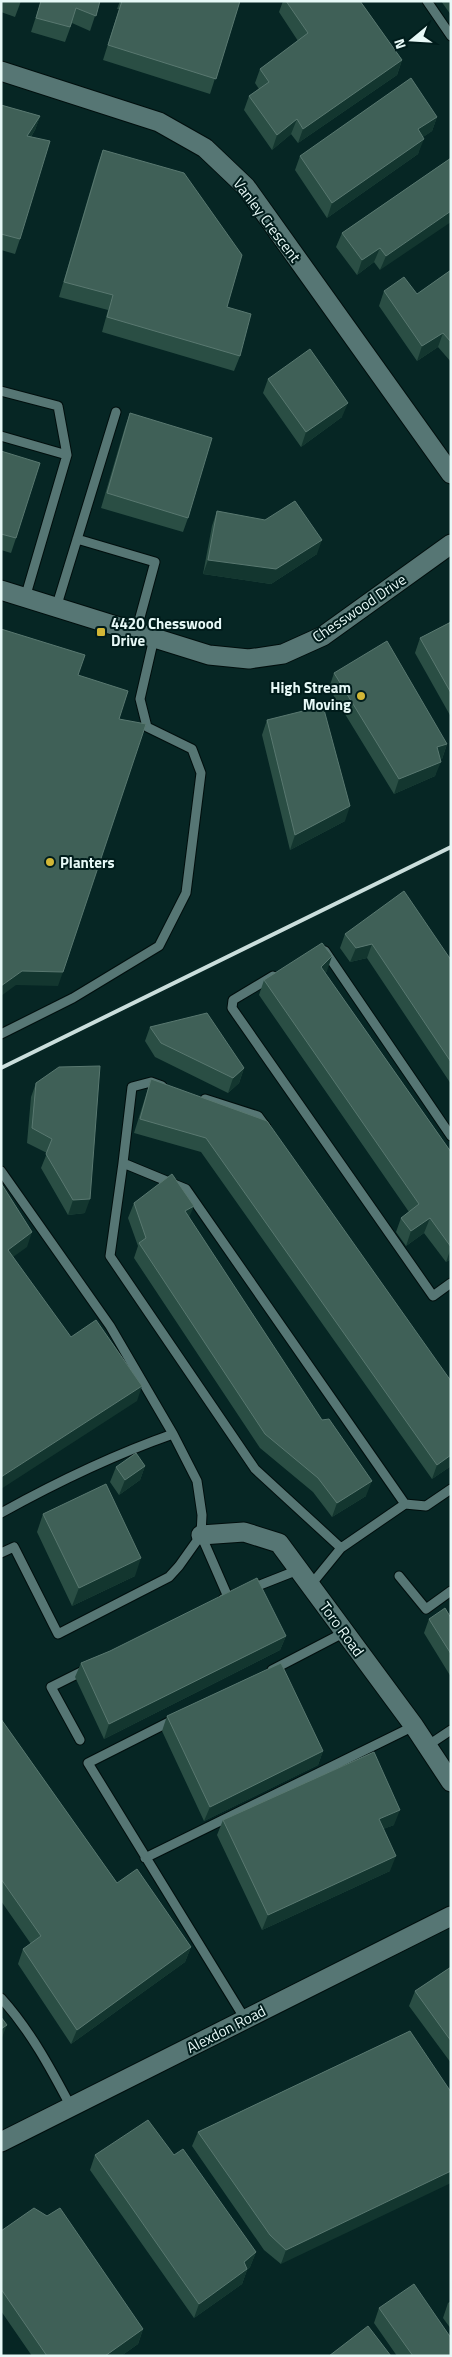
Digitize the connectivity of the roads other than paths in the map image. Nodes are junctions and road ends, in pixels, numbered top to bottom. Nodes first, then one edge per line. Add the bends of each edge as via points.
1 (428, 1) edge
2 (451, 36) edge
3 (1, 71) edge
4 (1, 391) edge
5 (116, 412) dead end
6 (1, 436) edge
7 (67, 455) junction
8 (451, 474) edge
9 (77, 539) junction
10 (451, 544) edge
11 (1, 590) edge
12 (25, 598) junction
13 (56, 608) junction
14 (145, 635) junction
15 (314, 951) edge
16 (282, 970) edge
17 (1, 1034) edge
18 (169, 1088) edge
19 (196, 1096) edge
20 (451, 1136) edge
21 (274, 1138) edge
22 (123, 1163) junction
23 (1, 1171) edge
24 (451, 1283) edge
25 (173, 1434) junction
26 (451, 1489) edge
27 (406, 1504) junction
28 (1, 1513) edge
29 (201, 1534) junction
30 (341, 1548) junction
31 (1, 1553) edge
32 (298, 1570) junction
33 (399, 1576) dead end
34 (310, 1586) junction
35 (451, 1591) edge
36 (228, 1597) junction
37 (210, 1606) edge
38 (345, 1632) junction
39 (95, 1664) edge
40 (259, 1676) edge
41 (182, 1715) edge
42 (414, 1726) junction
43 (451, 1730) edge
44 (80, 1740) dead end
45 (427, 1746) junction
46 (451, 1782) edge
47 (145, 1858) junction
48 (451, 1916) edge
49 (1, 1998) edge
50 (245, 2019) junction
51 (71, 2107) junction
52 (1, 2142) edge

1 - 2 lane
3 - 8 street, Vanley Crescent via 159,122 205,148 246,186
4 - 7 lane via 58,406
5 - 9 lane
6 - 7 lane
7 - 12 lane
9 - 13 lane
9 - 14 lane via 155,562
10 - 14 street, Chesswood Drive via 323,636 283,654 249,659 209,655
11 - 12 street, Chesswood Drive
12 - 13 street, Chesswood Drive
13 - 14 street, Chesswood Drive
14 - 17 lane via 140,699 147,727 192,749 201,773 186,893 159,946 73,998
15 - 20 lane via 322,946
16 - 24 lane via 233,1000 232,1008 432,1296
18 - 22 lane via 151,1082 132,1088
19 - 21 lane via 258,1116
22 - 27 lane via 186,1189
22 - 30 lane via 110,1256 255,1469
23 - 25 lane via 110,1326
25 - 28 lane via 107,1460
25 - 29 lane via 197,1481
26 - 27 lane via 426,1506
27 - 30 lane
29 - 31 lane via 168,1577 58,1634 14,1547
29 - 32 street, Toro Road via 244,1532 279,1543
29 - 36 lane
30 - 34 lane
32 - 34 street, Toro Road
32 - 36 lane
33 - 35 lane via 426,1609
34 - 38 street, Toro Road
36 - 37 lane
38 - 40 lane
38 - 42 street, Toro Road
39 - 44 lane via 51,1687
41 - 47 lane via 88,1762
42 - 45 street, Toro Road
42 - 47 lane
43 - 45 lane
45 - 46 street, Toro Road
47 - 50 lane
48 - 50 street, Alexdon Road
49 - 51 lane via 46,2061
50 - 51 street, Alexdon Road
51 - 52 street, Alexdon Road

